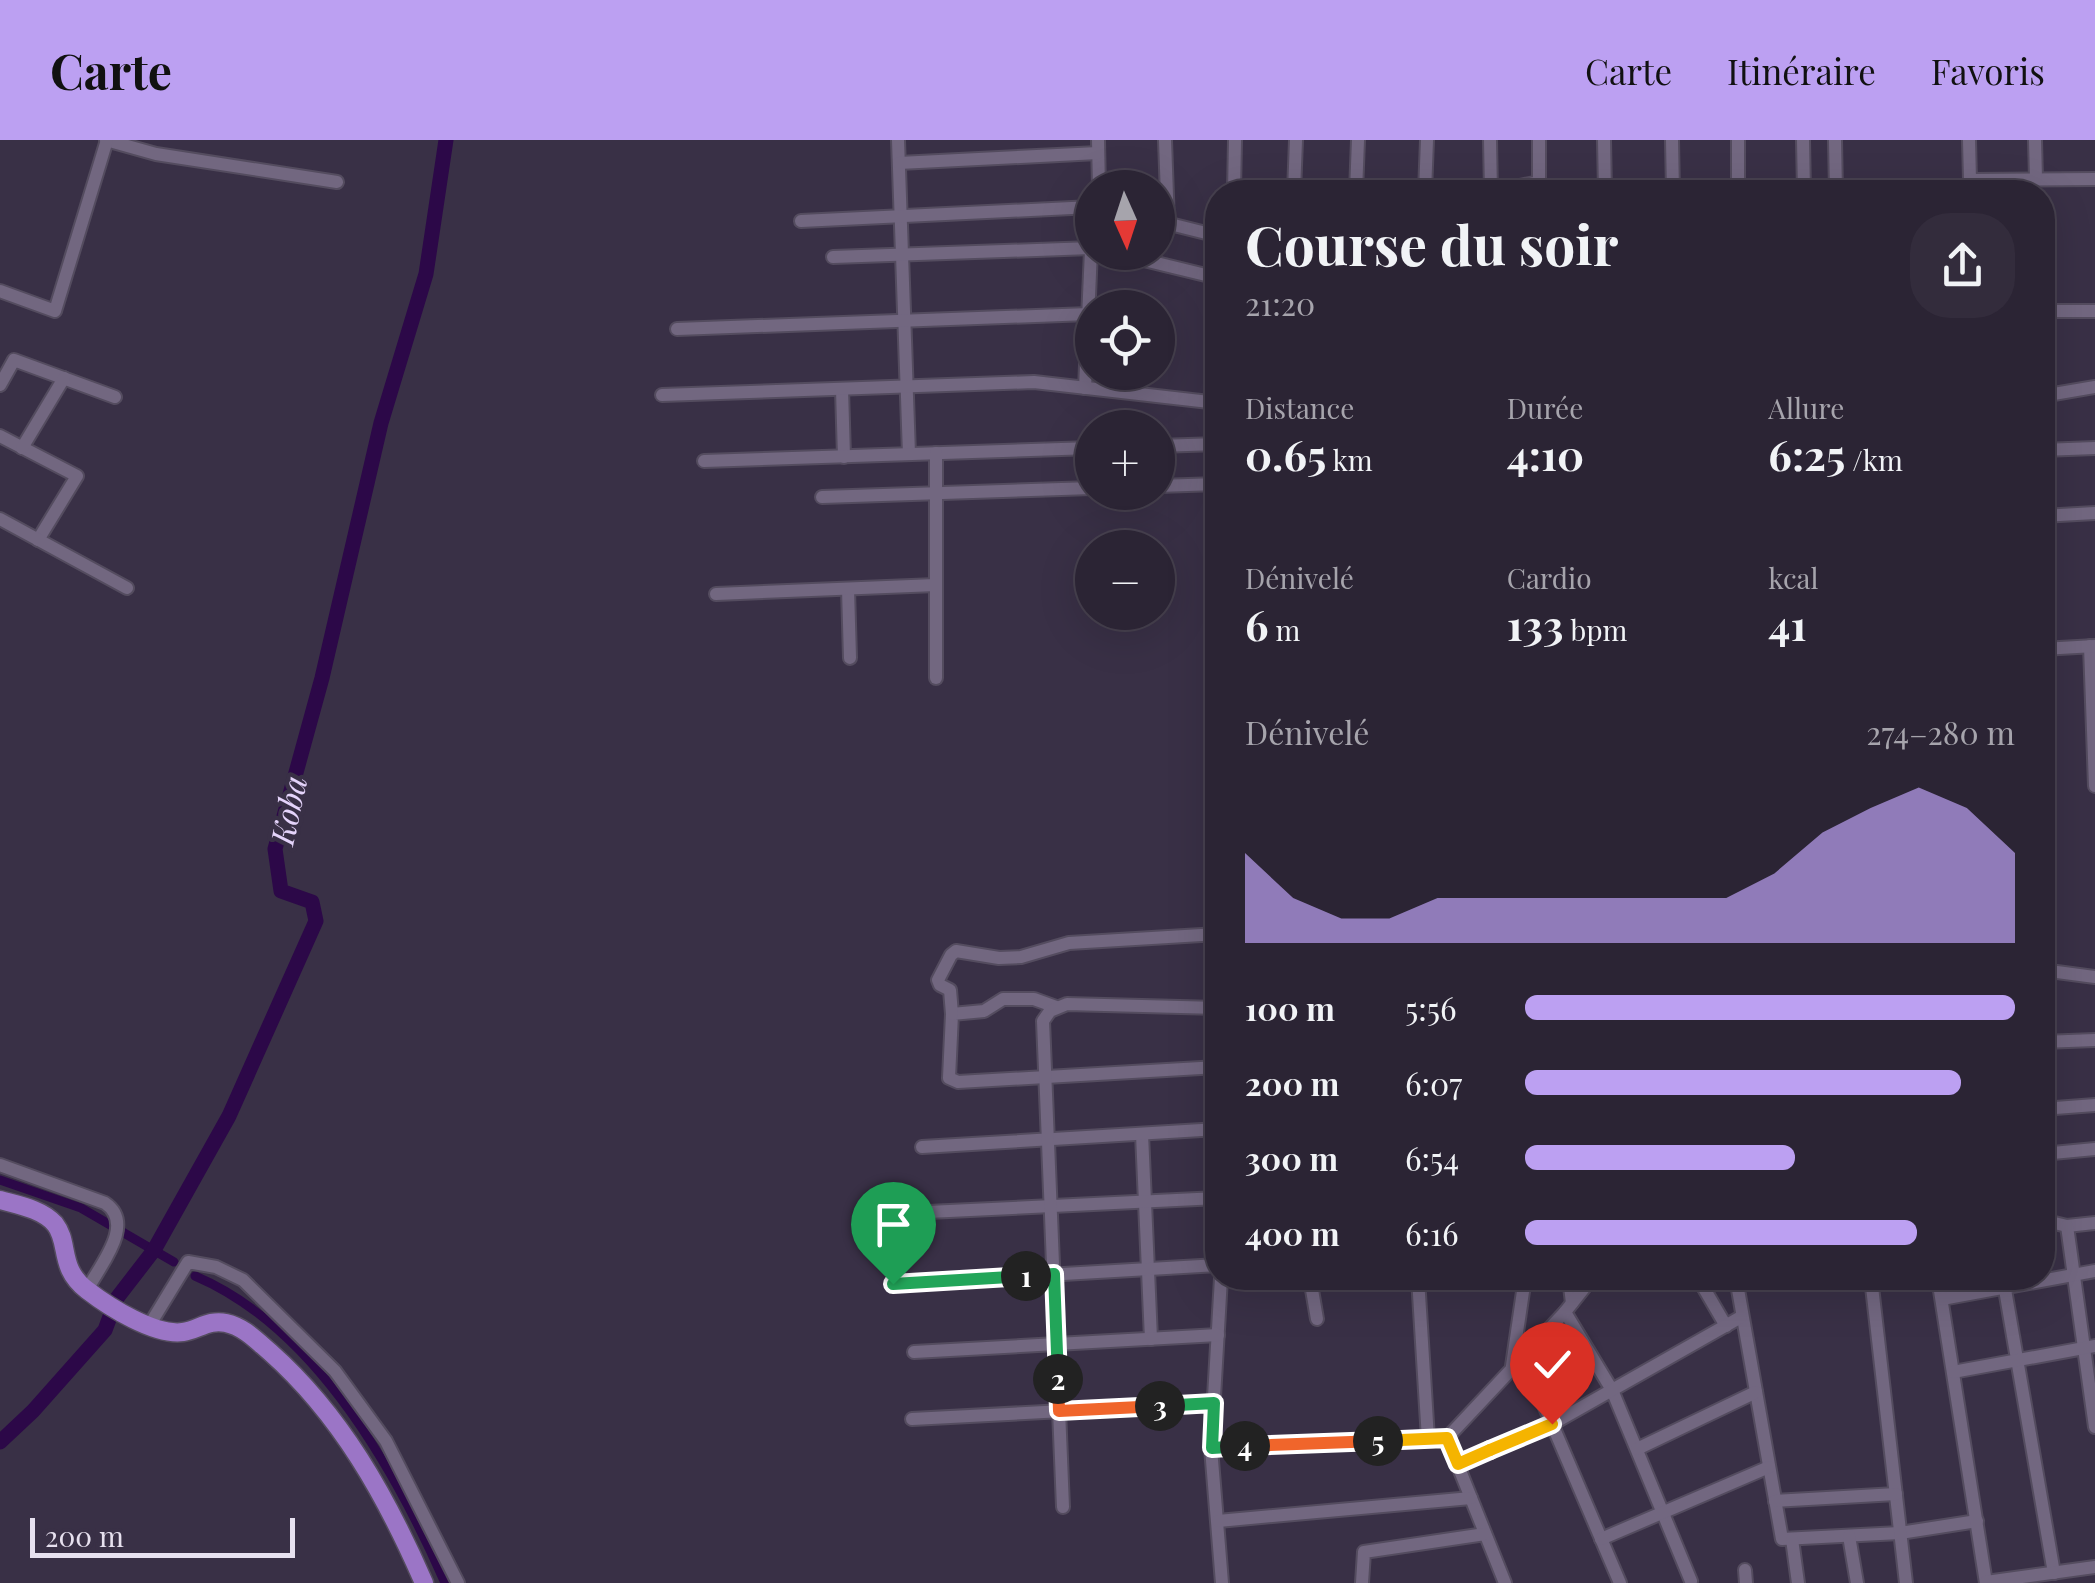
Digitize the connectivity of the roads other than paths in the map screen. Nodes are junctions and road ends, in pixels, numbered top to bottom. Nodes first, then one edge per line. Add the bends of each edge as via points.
1 (106, 140) edge
2 (898, 140) edge
3 (1165, 140) edge
4 (1235, 140) edge
5 (1296, 140) edge
6 (1358, 140) edge
7 (1427, 140) edge
8 (1490, 140) edge
9 (1539, 140) edge
10 (1604, 140) edge
11 (1672, 140) edge
12 (1738, 140) edge
13 (1803, 140) edge
14 (1835, 140) edge
15 (1970, 140) edge
16 (2036, 140) edge
17 (1098, 147) edge
18 (899, 163) junction
19 (1164, 170) edge
20 (2095, 179) edge
21 (1234, 180) edge
22 (1294, 180) edge
23 (1356, 180) edge
24 (1426, 180) edge
25 (1491, 180) edge
26 (1540, 180) edge
27 (1605, 180) edge
28 (1672, 180) edge
29 (1738, 180) edge
30 (1804, 180) edge
31 (1836, 180) edge
32 (2036, 180) junction
33 (338, 182) dead end
34 (1075, 208) edge
35 (901, 216) junction
36 (801, 222) dead end
37 (1175, 225) edge
38 (1205, 233) edge
39 (1075, 249) edge
40 (902, 255) junction
41 (833, 258) dead end
42 (1175, 268) edge
43 (1205, 275) edge
44 (0, 291) edge
45 (2095, 310) edge
46 (2055, 311) edge
47 (1075, 314) edge
48 (904, 321) junction
49 (677, 329) dead end
50 (64, 378) junction
51 (0, 385) edge
52 (906, 387) junction
53 (1075, 387) edge
54 (2095, 387) edge
55 (842, 389) junction
56 (1103, 390) edge
57 (2055, 394) edge
58 (662, 395) dead end
59 (115, 397) dead end
60 (1205, 402) edge
61 (0, 436) edge
62 (1205, 444) edge
63 (1175, 445) edge
64 (22, 448) junction
65 (2095, 448) edge
66 (1075, 449) edge
67 (2055, 450) edge
68 (909, 454) junction
69 (936, 454) junction
70 (844, 456) junction
71 (704, 462) dead end
72 (1205, 484) edge
73 (1175, 485) edge
74 (1075, 489) edge
75 (936, 493) junction
76 (822, 497) dead end
77 (2095, 513) edge
78 (2055, 515) edge
79 (0, 519) edge
80 (38, 540) junction
81 (936, 586) junction
82 (126, 588) dead end
83 (848, 589) junction
84 (716, 594) dead end
85 (2093, 646) edge
86 (2055, 649) edge
87 (850, 658) dead end
88 (936, 678) dead end
89 (2095, 781) edge
90 (1205, 935) edge
91 (2055, 972) edge
92 (2095, 978) edge
93 (1056, 1007) junction
94 (1205, 1008) edge
95 (952, 1014) junction
96 (2095, 1040) edge
97 (2055, 1042) edge
98 (1205, 1068) edge
99 (1045, 1078) junction
100 (2095, 1105) edge
101 (2055, 1109) edge
102 (1205, 1130) edge
103 (1142, 1134) junction
104 (1048, 1140) junction
105 (922, 1147) dead end
106 (2095, 1149) edge
107 (2055, 1153) edge
108 (0, 1165) edge
109 (1205, 1199) edge
110 (1, 1201) edge
111 (1145, 1202) junction
112 (1050, 1206) junction
113 (928, 1212) dead end
114 (2095, 1222) edge
115 (2055, 1223) edge
116 (2066, 1226) junction
117 (1205, 1266) edge
118 (1148, 1269) junction
119 (2095, 1271) edge
120 (1054, 1274) junction
121 (2074, 1275) junction
122 (2055, 1277) edge
123 (893, 1284) dead end
124 (1220, 1290) edge
125 (1312, 1290) edge
126 (1419, 1290) edge
127 (1523, 1290) edge
128 (1569, 1290) edge
129 (1582, 1290) edge
130 (1705, 1290) edge
131 (1738, 1290) edge
132 (1872, 1290) edge
133 (1940, 1290) edge
134 (1975, 1290) edge
135 (2005, 1290) edge
136 (92, 1293) junction
137 (1942, 1299) junction
138 (1568, 1308) junction
139 (1741, 1317) junction
140 (1317, 1319) dead end
141 (145, 1325) junction
142 (1726, 1326) junction
143 (1218, 1335) junction
144 (1151, 1338) junction
145 (1056, 1344) junction
146 (2089, 1347) edge
147 (914, 1352) dead end
148 (1523, 1356) junction
149 (2018, 1360) junction
150 (1512, 1369) junction
151 (1953, 1372) junction
152 (1612, 1390) junction
153 (1756, 1392) junction
154 (1214, 1403) junction
155 (1059, 1411) junction
156 (912, 1419) dead end
157 (1552, 1424) junction
158 (2095, 1427) edge
159 (1447, 1438) junction
160 (1428, 1439) junction
161 (1212, 1448) junction
162 (1637, 1449) junction
163 (1458, 1464) junction
164 (1769, 1466) junction
165 (1896, 1494) junction
166 (1471, 1498) junction
167 (1775, 1501) junction
168 (1063, 1507) dead end
169 (1663, 1512) junction
170 (1218, 1520) junction
171 (1976, 1520) junction
172 (1900, 1533) junction
173 (1486, 1534) junction
174 (1849, 1536) junction
175 (1792, 1538) junction
176 (1601, 1539) junction
177 (2095, 1567) edge
178 (2054, 1573) junction
179 (1692, 1580) dead end
180 (1986, 1582) edge
181 (424, 1583) edge
182 (458, 1583) edge
183 (1222, 1583) edge
184 (1362, 1583) edge
185 (1505, 1583) edge
186 (1620, 1583) edge
187 (1798, 1583) edge
188 (1857, 1583) edge
189 (1906, 1583) edge

1 - 33 street
1 - 44 street via 56,311
2 - 18 street
3 - 19 street
4 - 21 street
5 - 22 street
6 - 23 street
7 - 24 street
8 - 25 street
9 - 26 street
10 - 27 street
11 - 28 street
12 - 29 street
13 - 30 street
14 - 31 street
15 - 32 street via 1970,180
16 - 32 street
17 - 18 street
18 - 35 street
20 - 32 street
34 - 35 street
35 - 36 street
35 - 40 street
37 - 38 street
39 - 40 street
40 - 41 street
40 - 48 street
42 - 43 street
45 - 46 street
47 - 48 street
48 - 49 street
48 - 52 street
50 - 51 street via 14,360
50 - 59 street
50 - 64 street
52 - 53 street
52 - 55 street
52 - 68 street
54 - 57 street
55 - 58 street
55 - 70 street
56 - 60 street
61 - 64 street
62 - 63 street
64 - 80 street via 77,476
65 - 67 street
66 - 69 street
68 - 69 street
68 - 70 street
69 - 75 street
70 - 71 street
72 - 73 street
74 - 75 street
75 - 76 street
75 - 81 street
77 - 78 street
79 - 80 street
80 - 82 street
81 - 83 street
81 - 88 street
83 - 84 street
83 - 87 street
85 - 86 street
85 - 89 street
90 - 95 street via 1068,943 1021,957 956,952 938,983 950,990
91 - 92 street
93 - 94 street
93 - 95 street via 1002,998 984,1011
93 - 99 street via 1043,1021
95 - 99 street via 948,1070 954,1081
96 - 97 street
98 - 99 street
99 - 104 street
100 - 101 street
102 - 103 street
103 - 104 street
103 - 111 street
104 - 105 street
104 - 112 street
106 - 107 street
108 - 136 street via 116,1210 117,1231
109 - 111 street
110 - 136 main road via 57,1226 65,1263
111 - 112 street
111 - 118 street
112 - 113 street
112 - 120 street
114 - 116 street
115 - 116 street
116 - 121 street
117 - 118 street
118 - 120 street
118 - 144 street
119 - 121 street
120 - 123 street
120 - 145 street
121 - 122 street
121 - 146 street
124 - 143 street
125 - 140 street
126 - 160 street
127 - 150 street
128 - 138 street
129 - 138 street
130 - 142 street
131 - 139 street
132 - 165 street
133 - 137 street
134 - 137 street
135 - 149 street
136 - 141 main road
137 - 151 street
138 - 148 street
138 - 152 street
139 - 142 street
139 - 153 street
141 - 181 main road via 185,1332 232,1324 291,1370 372,1476
141 - 182 street via 188,1262 243,1280 335,1371 386,1441
142 - 152 street
143 - 144 street
143 - 154 street
144 - 145 street
145 - 147 street
145 - 155 street
146 - 149 street
146 - 158 street
148 - 150 street
148 - 157 street
149 - 151 street
149 - 178 street
150 - 159 street
151 - 171 street
152 - 157 street
152 - 162 street
153 - 162 street
153 - 164 street
154 - 155 street
154 - 161 street
155 - 156 street
155 - 168 street
157 - 163 street
157 - 176 street
159 - 160 street
159 - 163 street
160 - 161 street
161 - 170 street
162 - 169 street
163 - 166 street
164 - 167 street
164 - 169 street
165 - 167 street
165 - 172 street
166 - 170 street
166 - 173 street
167 - 175 street via 1782,1539
169 - 176 street
169 - 179 street
170 - 183 street
171 - 172 street
171 - 180 street
172 - 174 street
172 - 189 street
173 - 184 street via 1364,1552
173 - 185 street
174 - 175 street
174 - 188 street
175 - 187 street
176 - 186 street
177 - 178 street
178 - 180 street

